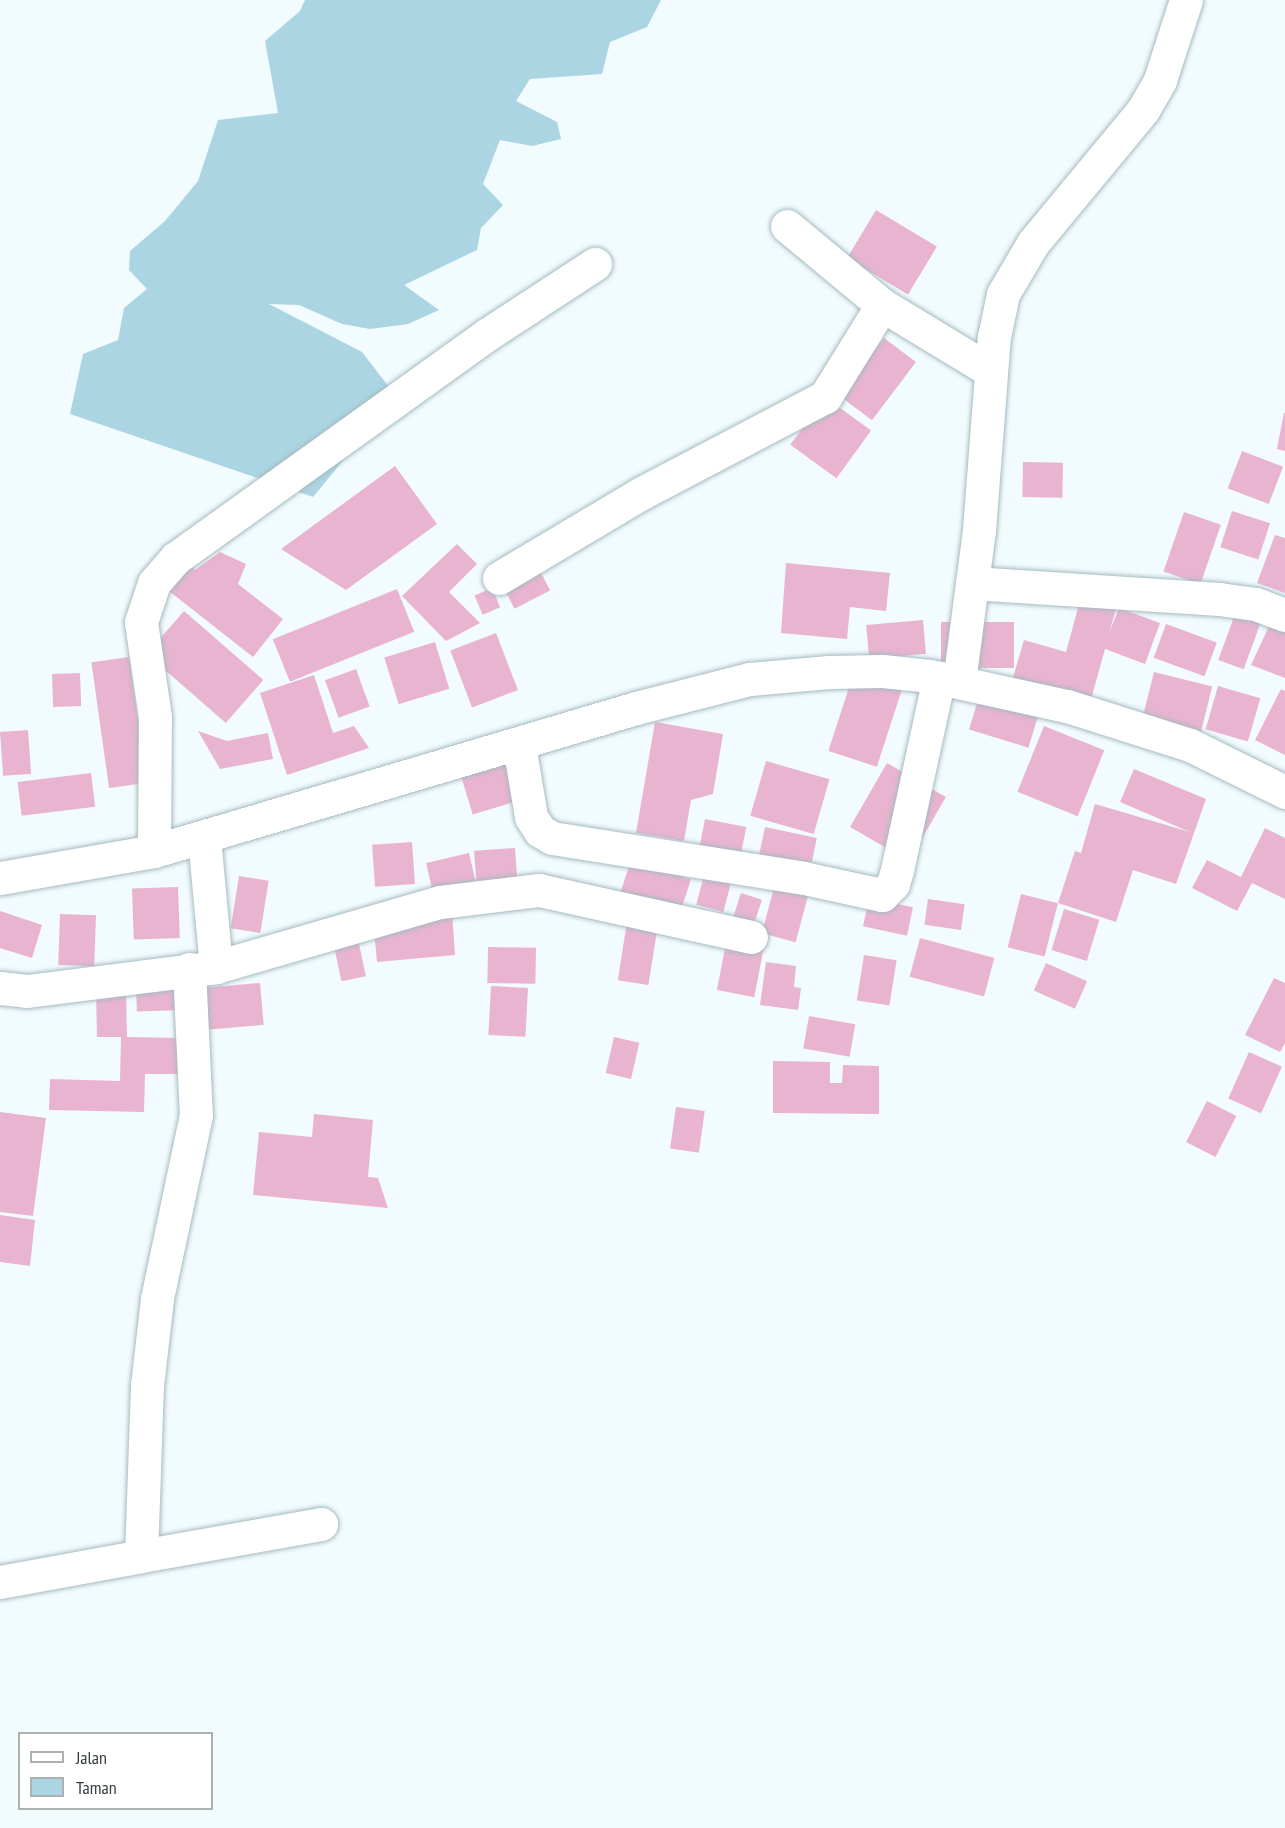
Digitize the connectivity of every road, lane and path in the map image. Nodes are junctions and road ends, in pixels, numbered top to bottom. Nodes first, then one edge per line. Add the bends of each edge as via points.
1 (1186, 0) edge
2 (787, 226) dead end
3 (595, 264) dead end
4 (882, 305) junction
5 (991, 371) junction
6 (499, 578) dead end
7 (972, 583) junction
8 (1285, 615) edge
9 (949, 680) junction
10 (519, 745) junction
11 (1285, 792) edge
12 (204, 837) junction
13 (154, 851) junction
14 (0, 878) edge
15 (751, 937) dead end
16 (203, 968) junction
17 (0, 988) edge
18 (321, 1524) dead end
19 (141, 1557) junction
20 (0, 1582) edge

1 - 5 street via 1160,80 1143,110 1017,266 998,314
2 - 4 street
3 - 13 street via 488,334 176,558 154,583 141,622 155,717
4 - 5 street
4 - 6 street via 825,397 640,494
5 - 7 street
7 - 8 street via 1219,598 1256,604
7 - 9 street
9 - 10 street via 882,671 750,679 636,708
9 - 10 street via 895,877 882,895 804,878 552,838 540,831 531,817
9 - 11 street via 1067,706 1190,746
10 - 12 street
12 - 13 street
12 - 16 street
13 - 14 street
15 - 16 street via 539,890 440,902
16 - 17 street via 27,991
16 - 19 street via 196,1115 157,1299 147,1385
18 - 19 street
19 - 20 street

